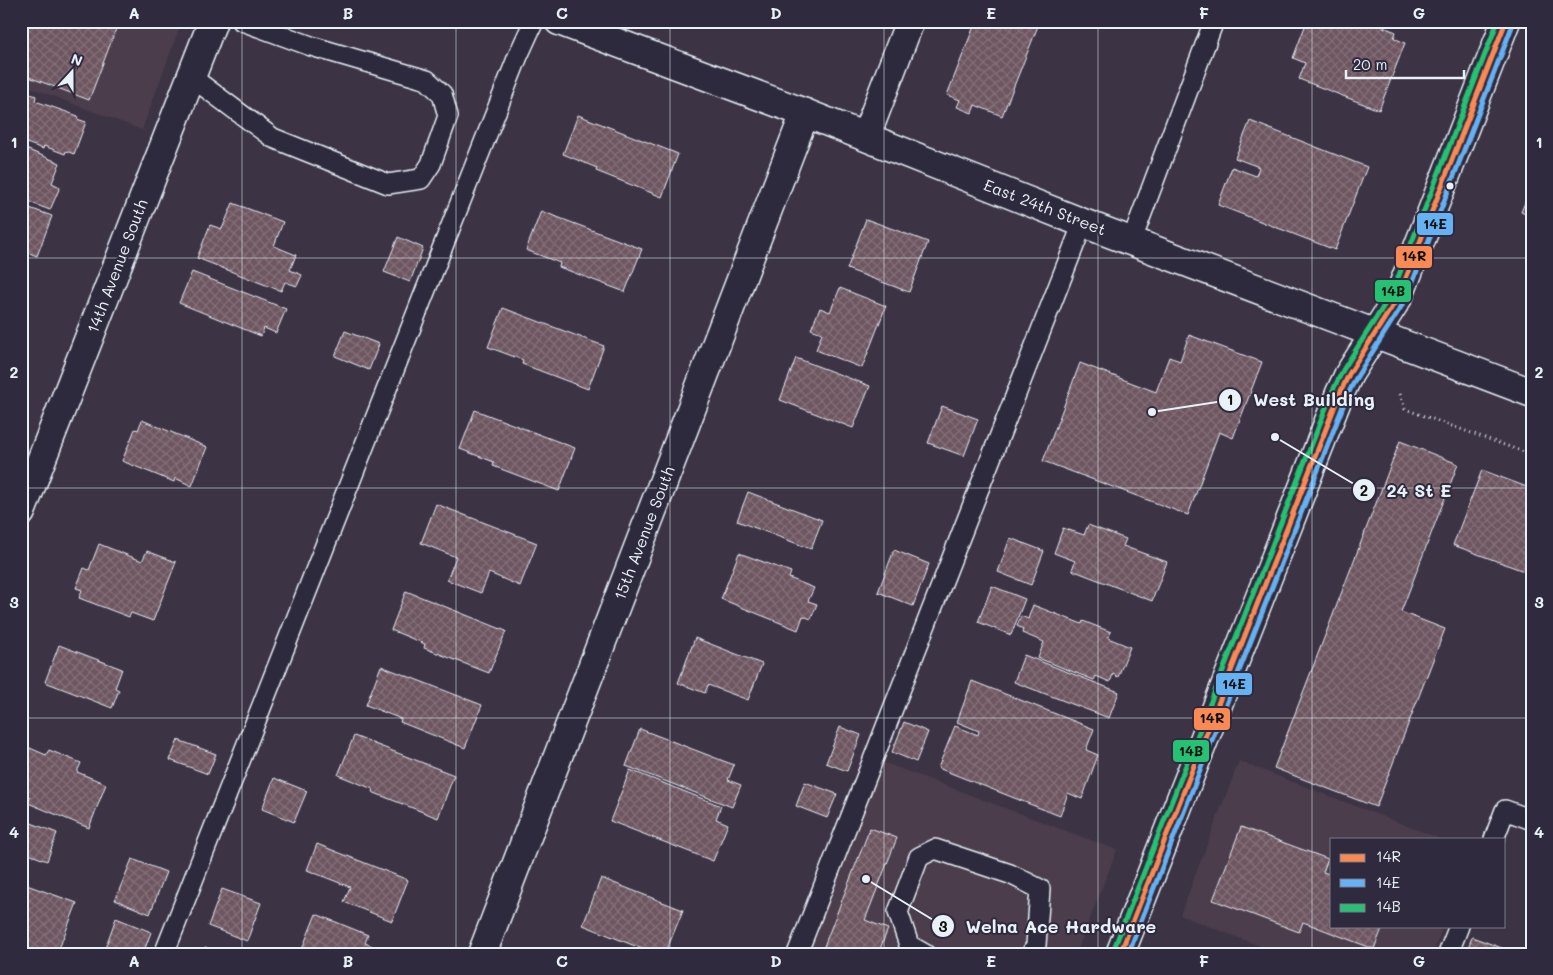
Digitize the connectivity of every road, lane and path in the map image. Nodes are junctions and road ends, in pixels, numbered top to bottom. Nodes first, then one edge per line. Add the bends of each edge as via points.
1 (213, 21) edge
2 (242, 21) edge
3 (534, 21) edge
4 (559, 21) edge
5 (910, 21) edge
6 (1214, 21) edge
7 (1506, 21) edge
8 (190, 76) junction
9 (805, 113) junction
10 (866, 136) junction
11 (1083, 223) junction
12 (1132, 240) junction
13 (1376, 333) junction
14 (1532, 393) edge
15 (1400, 394) dead end
16 (1532, 455) edge
17 (21, 512) edge
18 (1532, 820) edge
19 (1494, 838) edge
20 (1458, 928) edge
21 (164, 954) edge
22 (482, 954) edge
23 (797, 954) edge
24 (925, 954) edge
25 (1031, 954) edge
26 (1120, 954) edge
27 (1448, 954) edge

1 - 8 street, 14th Avenue South
2 - 8 lane via 311,46 427,80 442,94 448,116 431,164 421,179 388,184 273,138
3 - 21 lane
4 - 9 street, East 24th Street
5 - 10 street
6 - 12 lane
7 - 13 street via 1399,296
8 - 17 street, 14th Avenue South
9 - 10 street, East 24th Street
9 - 22 street, 15th Avenue South
10 - 11 street, East 24th Street
11 - 12 street, East 24th Street
11 - 23 lane
12 - 13 street, East 24th Street
13 - 14 street, East 24th Street
13 - 26 street via 1340,392
15 - 16 path via 1405,409
18 - 19 lane via 1505,810
20 - 27 lane
24 - 25 lane via 909,945 898,912 919,857 936,849 1010,874 1040,889 1036,945

